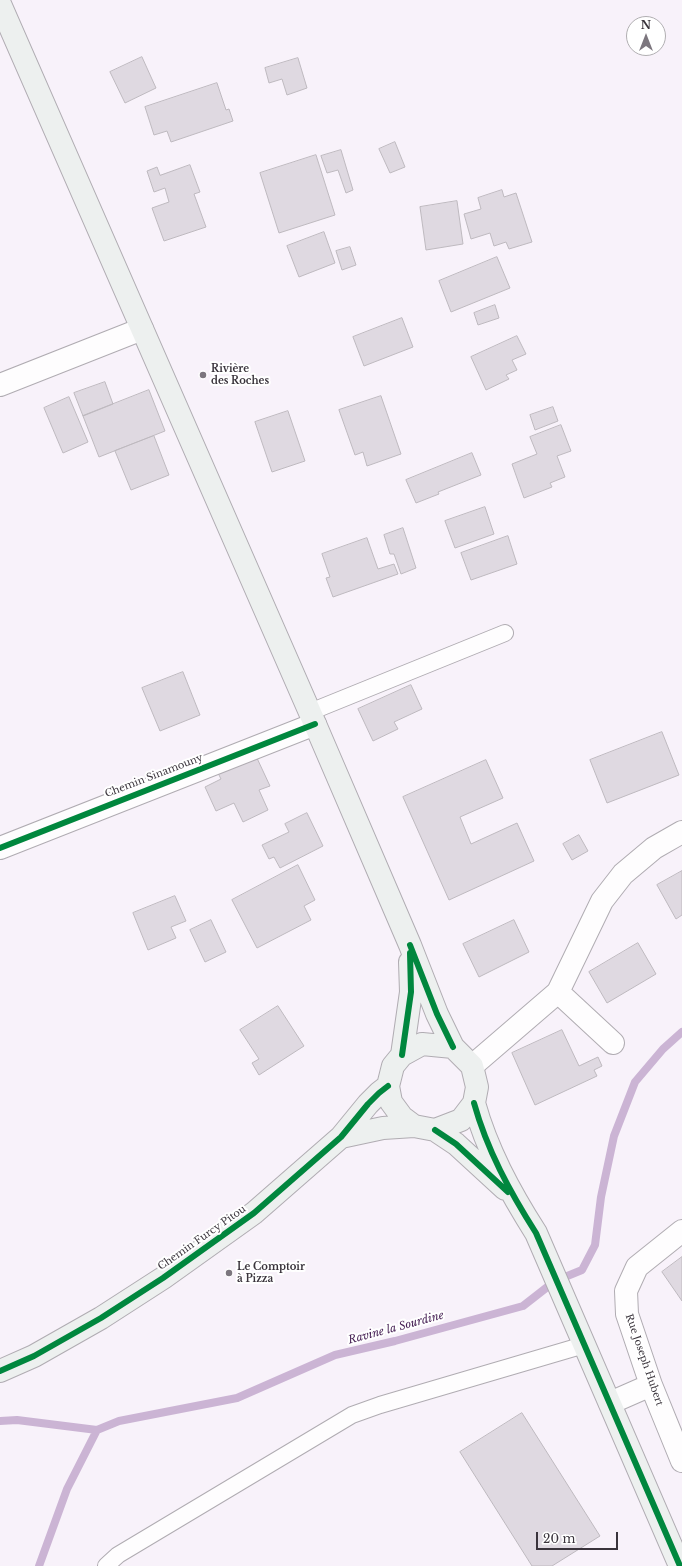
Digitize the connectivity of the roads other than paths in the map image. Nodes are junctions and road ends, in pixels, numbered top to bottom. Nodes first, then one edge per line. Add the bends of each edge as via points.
1 (0, 4) edge
2 (142, 329) junction
3 (0, 386) edge
4 (505, 633) dead end
5 (312, 718) junction
6 (682, 832) edge
7 (0, 848) edge
8 (410, 945) junction
9 (558, 992) junction
10 (613, 1043) dead end
11 (453, 1047) junction
12 (402, 1055) junction
13 (472, 1066) junction
14 (388, 1086) junction
15 (474, 1103) junction
16 (414, 1126) junction
17 (435, 1130) junction
18 (342, 1137) junction
19 (513, 1196) junction
20 (682, 1231) edge
21 (584, 1345) junction
22 (0, 1371) edge
23 (651, 1385) junction
24 (610, 1403) junction
25 (682, 1461) edge
26 (106, 1566) edge
27 (680, 1566) edge

1 - 2 main road
2 - 3 street
2 - 5 main road
4 - 5 lane
5 - 7 street, Chemin Sinamouny
5 - 8 main road
6 - 9 street via 654,848 623,874 602,901
8 - 11 main road via 436,1014
8 - 12 main road via 411,992
9 - 10 street
9 - 13 street
11 - 12 main road via 422,1044
11 - 13 main road
12 - 14 main road via 394,1066
13 - 15 main road via 477,1087
14 - 16 main road via 391,1102 397,1112
14 - 18 main road, Chemin Furcy Pitou via 368,1104
15 - 17 main road via 461,1120
15 - 19 main road via 484,1135
16 - 17 main road
16 - 18 main road, Chemin Furcy Pitou via 383,1128
17 - 19 main road via 456,1144
18 - 22 main road, Chemin Furcy Pitou via 254,1214 163,1278 70,1336
19 - 21 main road via 536,1233
20 - 23 street, Rue Joseph Hubert via 637,1267 626,1291 628,1314
21 - 24 main road
21 - 26 lane via 352,1415 118,1555
23 - 24 street
23 - 25 street, Rue Joseph Hubert
24 - 27 main road

